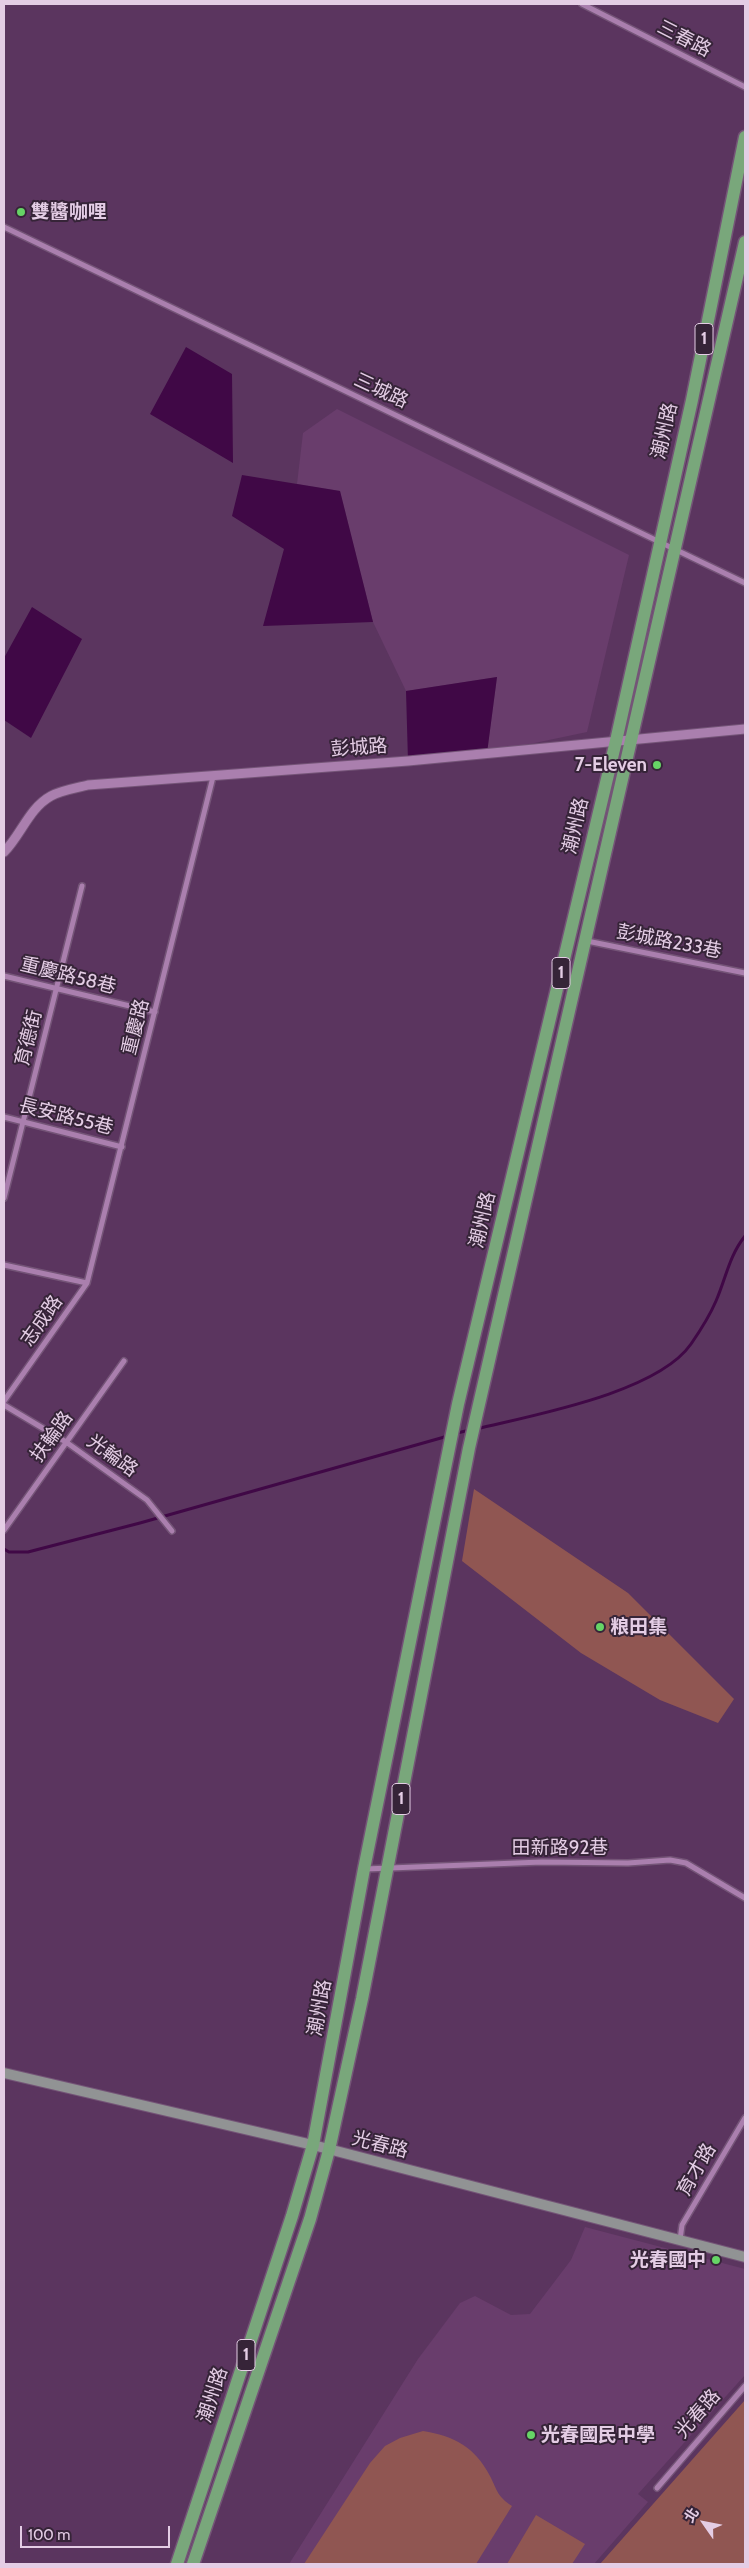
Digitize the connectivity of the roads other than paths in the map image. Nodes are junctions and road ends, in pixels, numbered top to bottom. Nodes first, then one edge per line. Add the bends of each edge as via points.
1 (582, 4) edge
2 (745, 87) edge
3 (745, 137) edge
4 (4, 226) edge
5 (745, 242) edge
6 (660, 542) junction
7 (674, 549) junction
8 (745, 583) edge
9 (745, 729) edge
10 (632, 740) junction
11 (616, 741) junction
12 (214, 777) junction
13 (4, 852) edge
14 (82, 886) dead end
15 (587, 941) junction
16 (745, 972) edge
17 (4, 976) edge
18 (56, 989) junction
19 (155, 1012) junction
20 (4, 1117) edge
21 (23, 1122) junction
22 (122, 1147) junction
23 (4, 1198) edge
24 (4, 1265) edge
25 (87, 1283) junction
26 (124, 1361) dead end
27 (4, 1400) edge
28 (4, 1405) edge
29 (66, 1442) junction
30 (4, 1530) edge
31 (172, 1531) dead end
32 (387, 1868) junction
33 (364, 1869) junction
34 (745, 1898) edge
35 (4, 2073) edge
36 (745, 2118) edge
37 (313, 2145) junction
38 (329, 2150) junction
39 (680, 2240) junction
40 (745, 2258) edge
41 (745, 2386) edge
42 (657, 2488) dead end
43 (177, 2564) edge
44 (193, 2564) edge

1 - 2 street, 三春路
3 - 6 main road, 潮州路 / 1
4 - 6 street, 三城路
5 - 7 main road, 潮州路 / 1
6 - 7 street, 三城路
6 - 11 main road, 潮州路 / 1
7 - 8 street, 三城路
7 - 10 main road, 潮州路 / 1
9 - 10 street, 彭城路
10 - 11 street, 彭城路
10 - 15 main road, 潮州路 / 1
11 - 12 street, 彭城路
11 - 33 main road, 潮州路 / 1 via 458,1404
12 - 13 street, 彭城路 via 88,785 51,796 30,815
12 - 19 street, 重慶路
14 - 18 street, 育德街
15 - 16 street, 彭城路233巷
15 - 32 main road, 潮州路 / 1 via 470,1448
17 - 18 street, 重慶路58巷
18 - 19 street, 重慶路58巷
18 - 21 street, 育德街
19 - 22 street, 重慶路
20 - 21 street, 長安路55巷
21 - 22 street, 長安路55巷
21 - 23 street, 育德街
22 - 25 street, 重慶路
24 - 25 street
25 - 27 street, 志成路
26 - 29 street, 扶輪路
28 - 29 street, 光輪路
29 - 30 street, 扶輪路
29 - 31 street, 光輪路 via 150,1503
32 - 33 street, 田新路92巷
32 - 34 street, 田新路92巷 via 670,1860 686,1863
32 - 38 main road, 潮州路 / 1
33 - 37 main road, 潮州路 / 1
35 - 37 main road, 光春路
36 - 39 street, 育才路 via 682,2225
37 - 38 main road, 光春路
37 - 43 main road, 潮州路 / 1
38 - 39 main road, 光春路
38 - 44 main road, 潮州路 / 1 via 310,2219
39 - 40 main road, 光春路
41 - 42 street, 光春路

